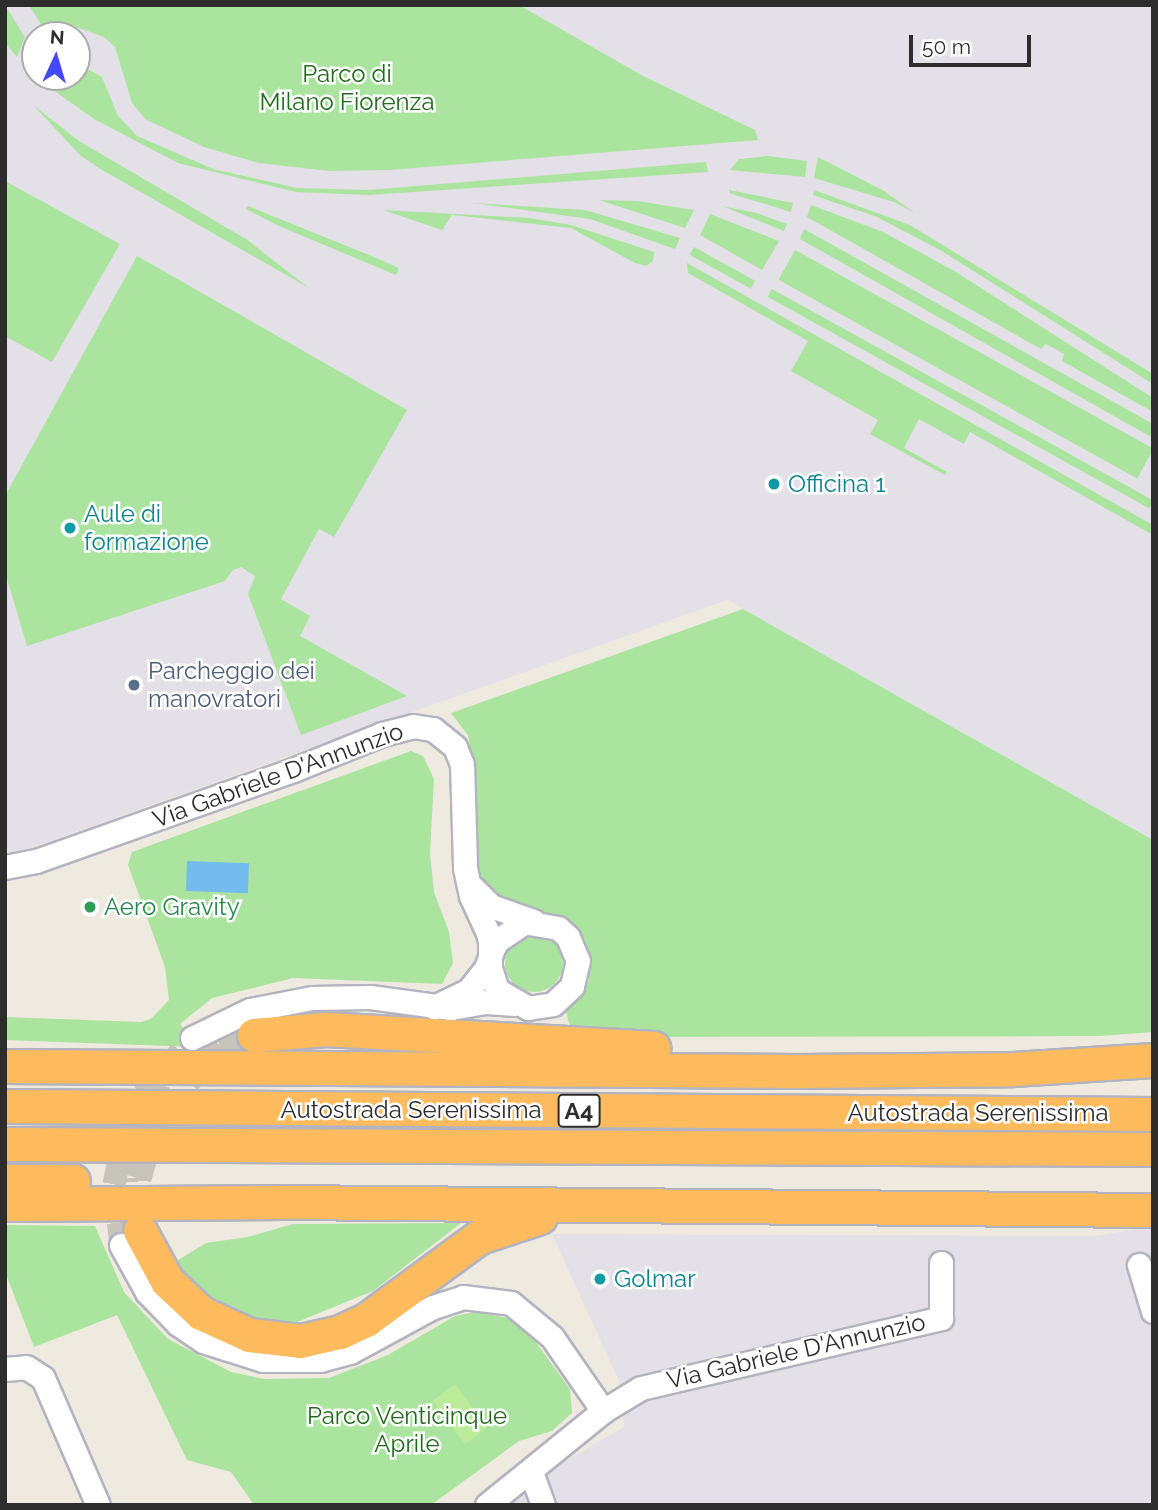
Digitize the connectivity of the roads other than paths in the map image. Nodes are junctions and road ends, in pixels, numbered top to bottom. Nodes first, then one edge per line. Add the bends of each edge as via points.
1 (5, 867) edge
2 (468, 883) junction
3 (534, 921) junction
4 (491, 957) junction
5 (515, 1004) junction
6 (434, 1007) junction
7 (254, 1035) tunnel mouth
8 (192, 1038) tunnel mouth
9 (1153, 1050) edge
10 (5, 1053) edge
11 (1153, 1060) edge
12 (5, 1066) edge
13 (237, 1067) junction
14 (799, 1071) junction
15 (1153, 1077) edge
16 (5, 1106) edge
17 (1153, 1114) edge
18 (5, 1144) edge
19 (1153, 1149) edge
20 (5, 1181) edge
21 (1153, 1189) edge
22 (5, 1204) edge
23 (759, 1207) junction
24 (1153, 1210) edge
25 (131, 1238) joint
26 (941, 1263) dead end
27 (1139, 1265) dead end
28 (1153, 1311) edge
29 (16, 1368) edge
30 (603, 1411) junction
31 (531, 1472) junction
32 (98, 1505) edge
33 (488, 1505) edge
34 (544, 1505) edge

1 - 2 street, Via Gabriele D'Annunzio via 36,861 413,726 446,737 462,764
2 - 3 street via 491,906
2 - 4 street, Via Gabriele D'Annunzio via 488,933
3 - 4 street via 509,928
3 - 5 street via 547,922 568,937 578,961 577,974 564,997 553,1004 528,1008
4 - 5 street via 497,990
4 - 6 street via 469,990
5 - 6 street
6 - 8 street via 356,996 312,998 250,1010
7 - 9 highway via 306,1029 629,1048
10 - 13 highway
11 - 14 highway, A4 via 1013,1069
12 - 13 highway
13 - 14 highway, A4
14 - 15 highway via 924,1077
16 - 17 highway, Autostrada Serenissima / A4
18 - 19 highway, Autostrada Serenissima / A4
20 - 21 highway
22 - 23 highway
23 - 24 highway
23 - 25 highway via 547,1216 512,1223 456,1252 366,1320 340,1332 300,1341 249,1335 201,1314
25 - 30 street via 147,1292 178,1324 203,1341 263,1360 310,1361 350,1352 433,1307 463,1297 511,1303 552,1337
26 - 30 street, Via Gabriele D'Annunzio via 941,1318 641,1388
27 - 28 street
29 - 32 street via 43,1378
30 - 31 street, Via Gabriele D'Annunzio
31 - 33 street, Via Gabriele D'Annunzio
31 - 34 street

